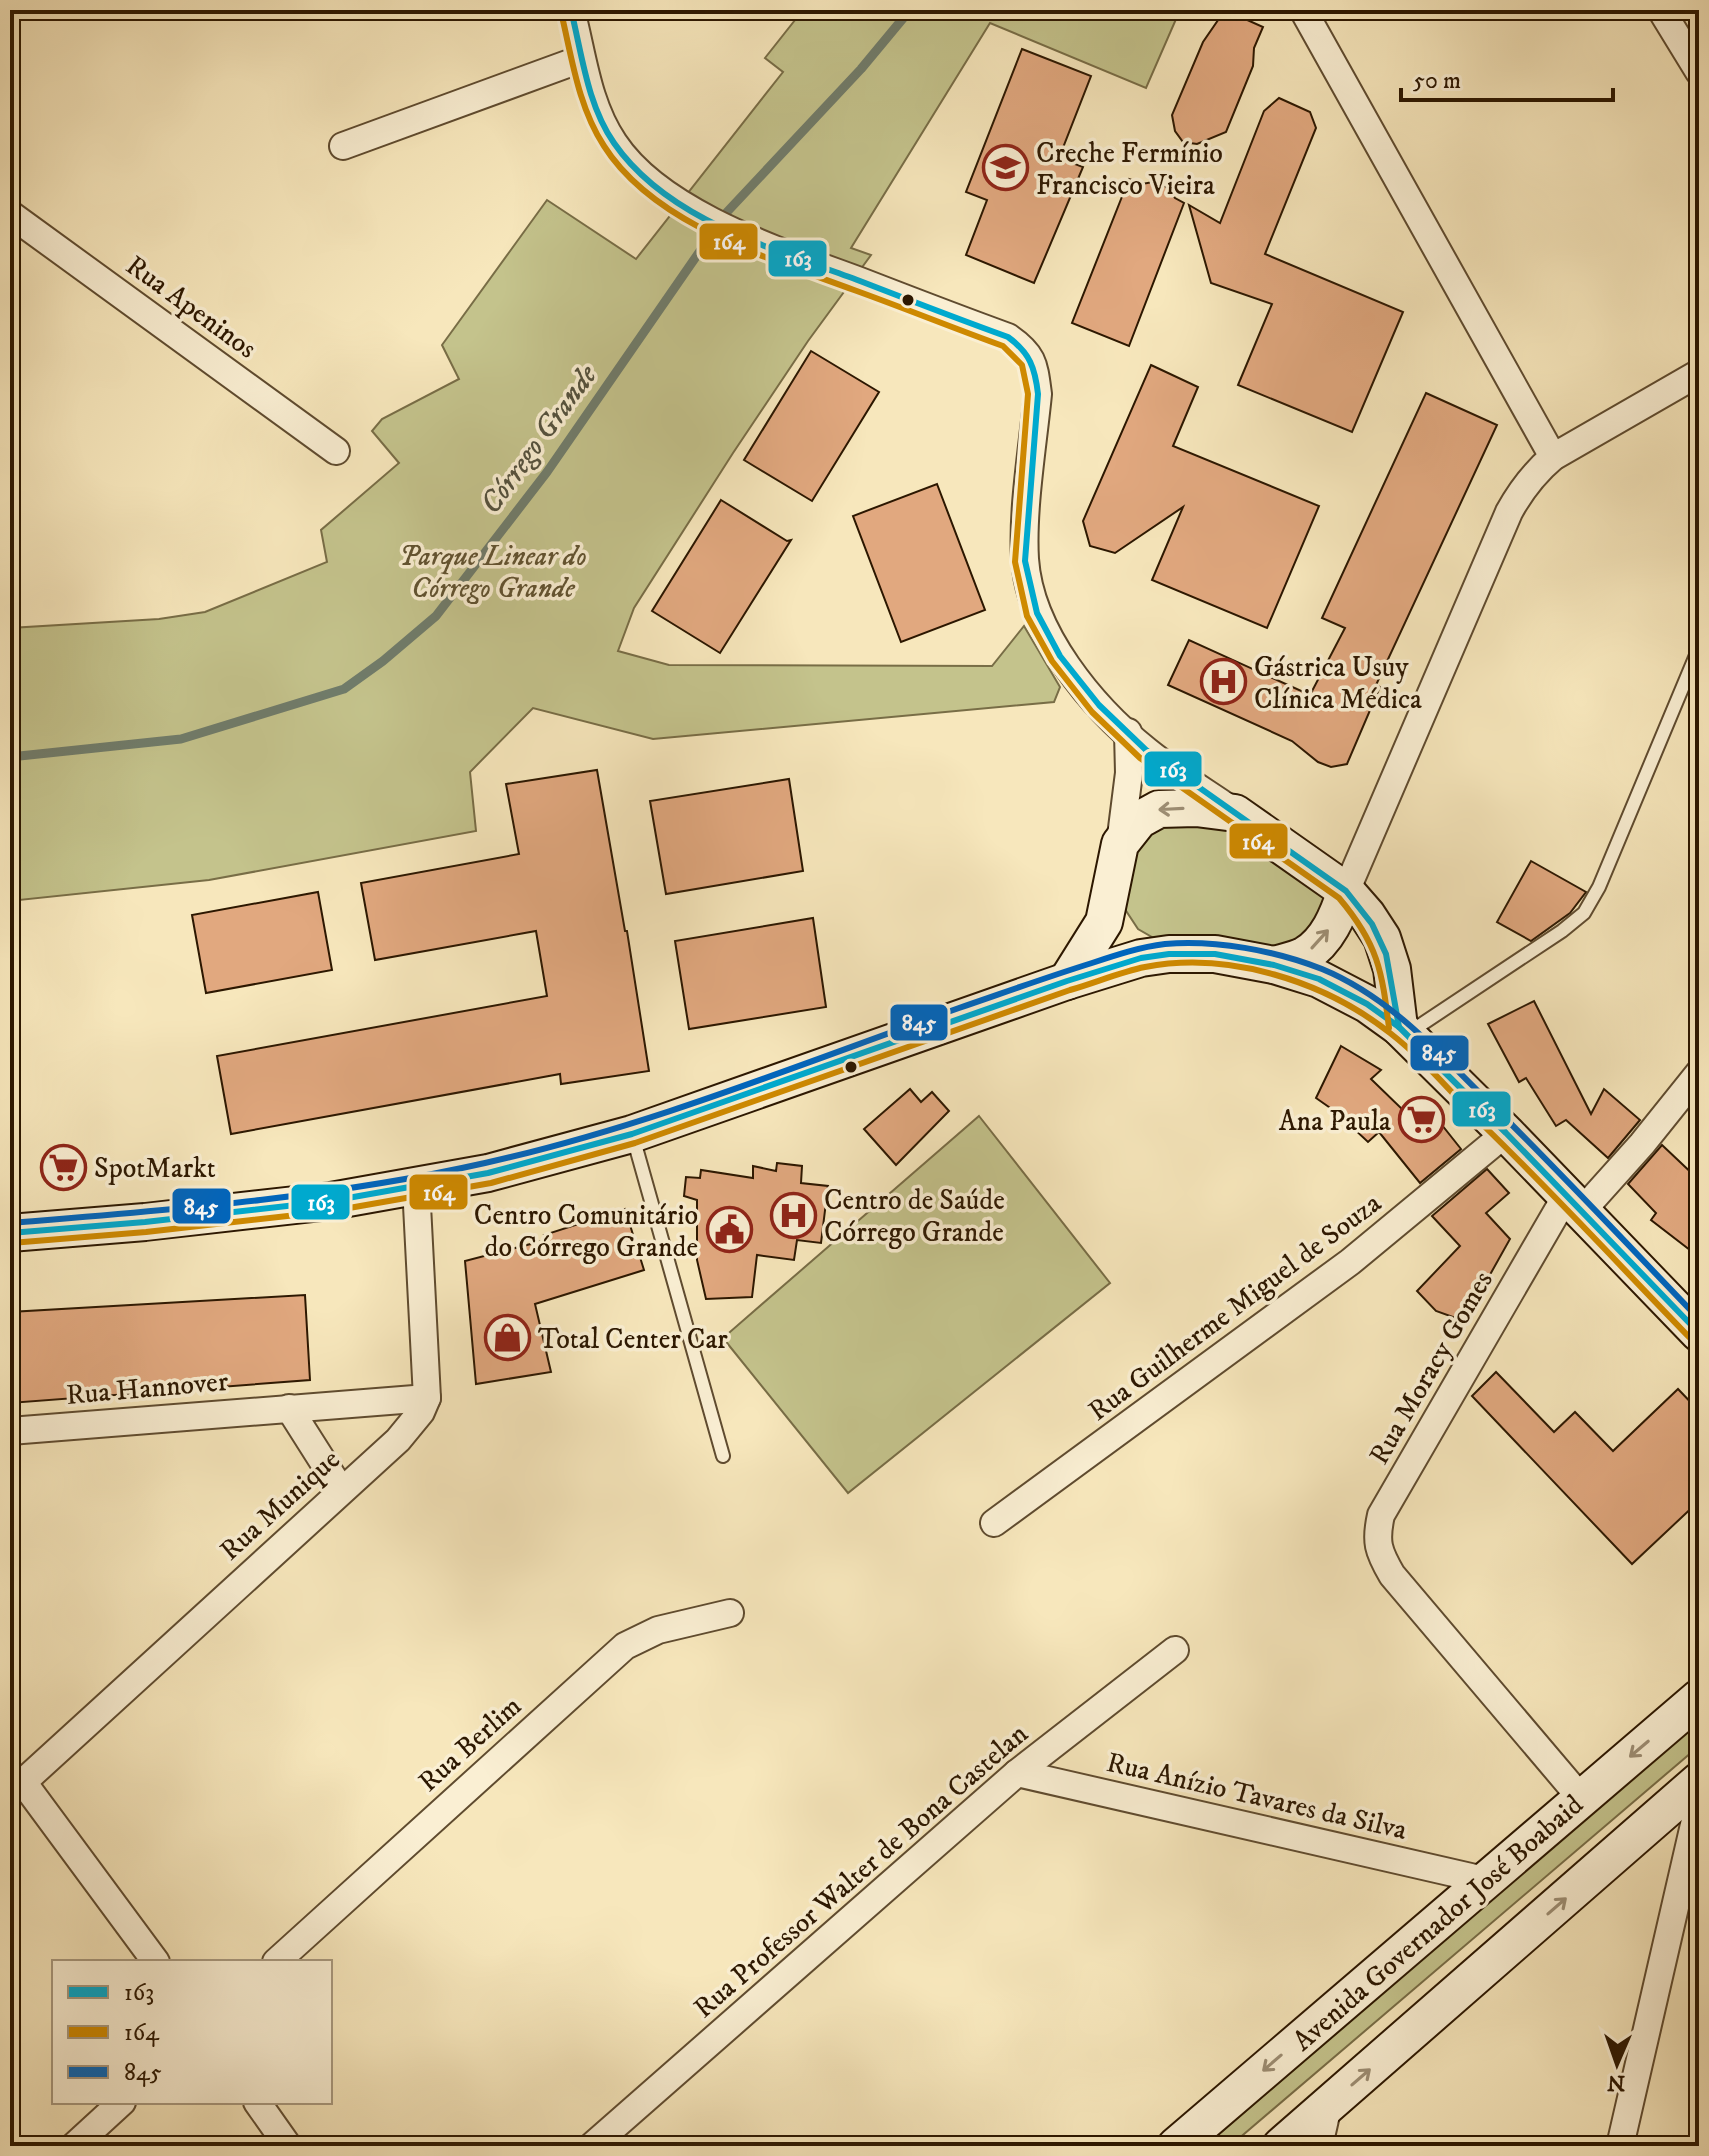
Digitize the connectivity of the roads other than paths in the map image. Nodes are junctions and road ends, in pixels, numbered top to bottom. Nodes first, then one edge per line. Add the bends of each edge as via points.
1 (1303, 10) edge
2 (1661, 10) edge
3 (577, 15) edge
4 (581, 59) junction
5 (1699, 72) edge
6 (343, 146) dead end
7 (10, 214) edge
8 (1699, 373) edge
9 (336, 451) dead end
10 (1553, 457) junction
11 (1699, 648) edge
12 (1128, 732) junction
13 (1235, 813) junction
14 (1120, 844) junction
15 (1346, 891) junction
16 (1110, 897) junction
17 (1161, 955) junction
18 (1274, 965) junction
19 (1067, 981) junction
20 (1403, 1030) junction
21 (1699, 1073) edge
22 (1506, 1133) junction
23 (632, 1134) junction
24 (416, 1186) junction
25 (1573, 1204) junction
26 (10, 1233) edge
27 (1699, 1333) edge
28 (427, 1398) junction
29 (289, 1408) junction
30 (10, 1431) edge
31 (723, 1456) dead end
32 (341, 1490) junction
33 (994, 1523) dead end
34 (730, 1613) dead end
35 (1175, 1650) dead end
36 (1699, 1698) edge
37 (1017, 1773) junction
38 (1699, 1781) edge
39 (16, 1788) edge
40 (1581, 1798) junction
41 (1699, 1803) edge
42 (1484, 1880) junction
43 (154, 1960) edge
44 (278, 1960) edge
45 (120, 2104) edge
46 (258, 2104) edge
47 (1328, 2106) junction
48 (74, 2146) edge
49 (288, 2146) edge
50 (592, 2146) edge
51 (1176, 2146) edge
52 (1281, 2146) edge
53 (1319, 2146) edge
54 (1620, 2146) edge

1 - 10 street
2 - 5 street
3 - 4 street
4 - 6 street
4 - 12 street via 614,143 673,198 737,233 1008,337 1026,349 1038,394 1025,561 1037,613 1060,656
7 - 9 street, Rua Apeninos
8 - 10 street
10 - 15 street via 1522,488 1509,512
11 - 20 lane via 1584,913
12 - 13 street
12 - 14 street
13 -> 14 main road via 1159,809 1139,820
13 - 15 main road
14 - 16 main road
18 -> 15 main road via 1305,955 1325,937
15 - 20 main road via 1382,938
16 - 17 main road via 1119,924
16 - 19 main road via 1104,922
17 - 18 main road via 1215,954
17 - 19 main road
18 - 20 main road via 1319,979
19 - 23 main road
20 - 22 main road
21 - 25 street, Rua Moracy Gomes via 1642,1144
22 - 25 main road
22 - 33 street, Rua Guilherme Miguel de Souza via 1350,1262
23 - 24 main road via 488,1173
23 - 31 lane
24 - 26 main road via 260,1210
24 - 28 street
25 - 27 main road
25 - 40 street, Rua Moracy Gomes via 1381,1515 1376,1537 1392,1575
28 - 29 street, Rua Hannover
28 - 32 street, Rua Munique via 411,1427
29 - 30 street, Rua Hannover
29 - 32 street
32 - 39 street, Rua Munique
34 - 44 street, Rua Berlim via 658,1630 625,1646
35 - 37 street, Rua Professor Walter de Bona Castelan
36 -> 40 main road, Avenida Governador José Boabaid
37 - 42 street, Rua Anízio Tavares da Silva
37 - 50 street, Rua Professor Walter de Bona Castelan
47 -> 38 main road
39 - 43 street
40 - 42 main road, Avenida Governador José Boabaid
41 - 54 street
42 -> 51 main road, Avenida Governador José Boabaid
45 - 48 street
46 - 49 street
47 - 52 main road
47 - 53 street

